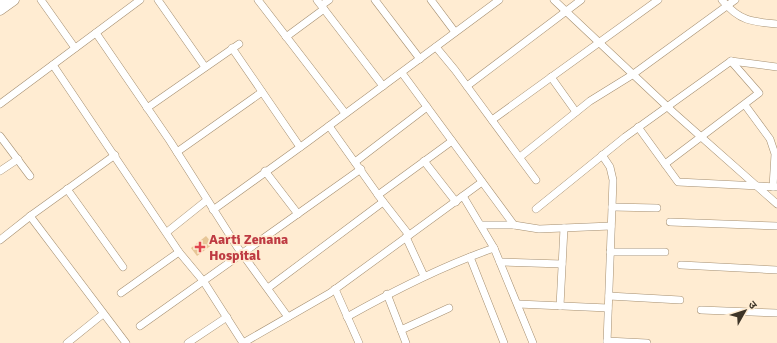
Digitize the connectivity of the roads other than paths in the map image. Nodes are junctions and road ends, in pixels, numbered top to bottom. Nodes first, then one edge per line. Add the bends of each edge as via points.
1 (14, 0) edge
2 (41, 0) edge
3 (140, 0) edge
4 (158, 0) edge
5 (258, 0) edge
6 (329, 0) edge
7 (375, 0) edge
8 (431, 0) edge
9 (554, 0) edge
10 (581, 0) edge
11 (658, 0) edge
12 (735, 0) edge
13 (495, 1) edge
14 (725, 3) edge
15 (321, 5) edge
16 (0, 10) edge
17 (566, 11) junction
18 (777, 24) edge
19 (455, 32) junction
20 (96, 33) junction
21 (286, 37) junction
22 (599, 43) junction
23 (239, 44) dead end
24 (436, 47) junction
25 (75, 48) junction
26 (232, 48) junction
27 (420, 59) junction
28 (731, 61) junction
29 (52, 65) junction
30 (206, 67) junction
31 (777, 67) edge
32 (402, 73) junction
33 (632, 75) junction
34 (551, 77) junction
35 (383, 86) junction
36 (467, 86) junction
37 (262, 92) junction
38 (0, 104) edge
39 (666, 105) junction
40 (745, 105) junction
41 (147, 108) junction
42 (427, 108) junction
43 (576, 112) junction
44 (345, 113) junction
45 (492, 120) junction
46 (329, 126) junction
47 (638, 127) junction
48 (0, 136) edge
49 (702, 138) junction
50 (452, 141) junction
51 (300, 147) junction
52 (177, 152) junction
53 (115, 155) junction
54 (602, 155) junction
55 (520, 157) junction
56 (18, 159) junction
57 (424, 161) junction
58 (355, 162) junction
59 (665, 164) junction
60 (360, 169) junction
61 (0, 171) edge
62 (265, 171) junction
63 (30, 176) dead end
64 (536, 180) dead end
65 (482, 182) junction
66 (758, 186) junction
67 (775, 187) edge
68 (67, 189) junction
69 (378, 195) junction
70 (463, 196) junction
71 (207, 200) junction
72 (383, 202) junction
73 (456, 202) junction
74 (777, 204) edge
75 (612, 207) junction
76 (657, 208) dead end
77 (536, 209) dead end
78 (213, 210) junction
79 (298, 214) junction
80 (30, 216) junction
81 (670, 222) dead end
82 (482, 225) junction
83 (514, 225) junction
84 (611, 226) junction
85 (777, 226) edge
86 (564, 228) junction
87 (167, 232) junction
88 (407, 236) junction
89 (0, 240) edge
90 (494, 248) junction
91 (179, 252) junction
92 (610, 252) junction
93 (665, 252) dead end
94 (242, 253) junction
95 (470, 257) junction
96 (500, 262) junction
97 (562, 264) junction
98 (681, 265) dead end
99 (123, 267) dead end
100 (777, 270) edge
101 (424, 276) junction
102 (204, 282) junction
103 (268, 288) junction
104 (335, 289) junction
105 (121, 293) dead end
106 (387, 294) junction
107 (609, 296) junction
108 (680, 300) dead end
109 (518, 304) junction
110 (560, 306) junction
111 (449, 308) dead end
112 (608, 308) junction
113 (701, 310) dead end
114 (777, 313) edge
115 (103, 314) junction
116 (227, 317) junction
117 (288, 317) junction
118 (347, 317) junction
119 (140, 326) dead end
120 (401, 330) junction
121 (607, 342) edge
122 (67, 343) edge
123 (126, 343) edge
124 (188, 343) edge
125 (243, 343) edge
126 (358, 343) edge
127 (406, 343) edge
128 (504, 343) edge
129 (533, 343) edge
130 (647, 343) edge

1 - 16 street
2 - 25 street
3 - 20 street
4 - 30 street
5 - 21 street
6 - 15 street
7 - 27 street
8 - 19 street
9 - 17 street
10 - 17 street
11 - 22 street
12 - 14 street
13 - 19 street
14 - 18 street via 748,21
14 - 33 street
15 - 21 street
15 - 35 street
17 - 22 street
17 - 36 street
19 - 24 street
20 - 25 street
20 - 41 street
21 - 44 street
22 - 33 street
22 - 34 street
23 - 26 street
24 - 27 street
24 - 36 street
25 - 29 street
26 - 30 street
26 - 37 street
27 - 32 street
28 - 31 street
28 - 39 street
28 - 40 street via 759,94
29 - 38 street
29 - 53 street
30 - 41 street
32 - 35 street
32 - 42 street
33 - 39 street
33 - 43 street
34 - 43 street
34 - 45 street
35 - 44 street
36 - 45 street
37 - 51 street
37 - 52 street
39 - 47 street
39 - 49 street
40 - 49 street
40 - 67 street via 770,139 775,154
41 - 52 street
42 - 50 street
42 - 58 street
43 - 55 street
44 - 46 street
45 - 55 street
46 - 51 street
46 - 58 street
47 - 54 street
47 - 59 street
48 - 56 street
49 - 59 street
49 - 66 street
50 - 57 street
50 - 65 street
51 - 62 street
52 - 71 street
53 - 68 street
53 - 87 street
54 - 75 street via 612,174
54 - 77 street
55 - 64 street
56 - 61 street
56 - 63 street
57 - 69 street
57 - 73 street
58 - 60 street
59 - 66 street via 678,182
60 - 69 street
60 - 79 street
62 - 78 street
62 - 79 street
65 - 70 street
65 - 83 street
66 - 67 street
66 - 74 street
68 - 80 street
68 - 99 street
69 - 72 street
70 - 73 street
70 - 82 street
71 - 78 street
71 - 87 street
72 - 88 street
72 - 103 street
73 - 88 street
75 - 76 street
75 - 84 street
78 - 94 street
79 - 94 street
80 - 89 street
80 - 115 street
81 - 85 street
82 - 83 street
82 - 90 street
83 - 86 street via 539,229
84 - 86 street
84 - 92 street
86 - 97 street
87 - 91 street
88 - 101 street
88 - 104 street
90 - 95 street
90 - 96 street
91 - 102 street
91 - 105 street
92 - 93 street
92 - 107 street
94 - 102 street
94 - 103 street
95 - 101 street
95 - 128 street
96 - 97 street
96 - 109 street
97 - 110 street
98 - 100 street
101 - 106 street
102 - 116 street
102 - 119 street
103 - 117 street
104 - 117 street
104 - 118 street
106 - 118 street
106 - 120 street
107 - 108 street
107 - 112 street
109 - 110 street
109 - 129 street
110 - 112 street
111 - 120 street
112 - 121 street
113 - 114 street
115 - 122 street
115 - 123 street
116 - 124 street
116 - 125 street
117 - 125 street
118 - 126 street
120 - 127 street
121 - 130 street

